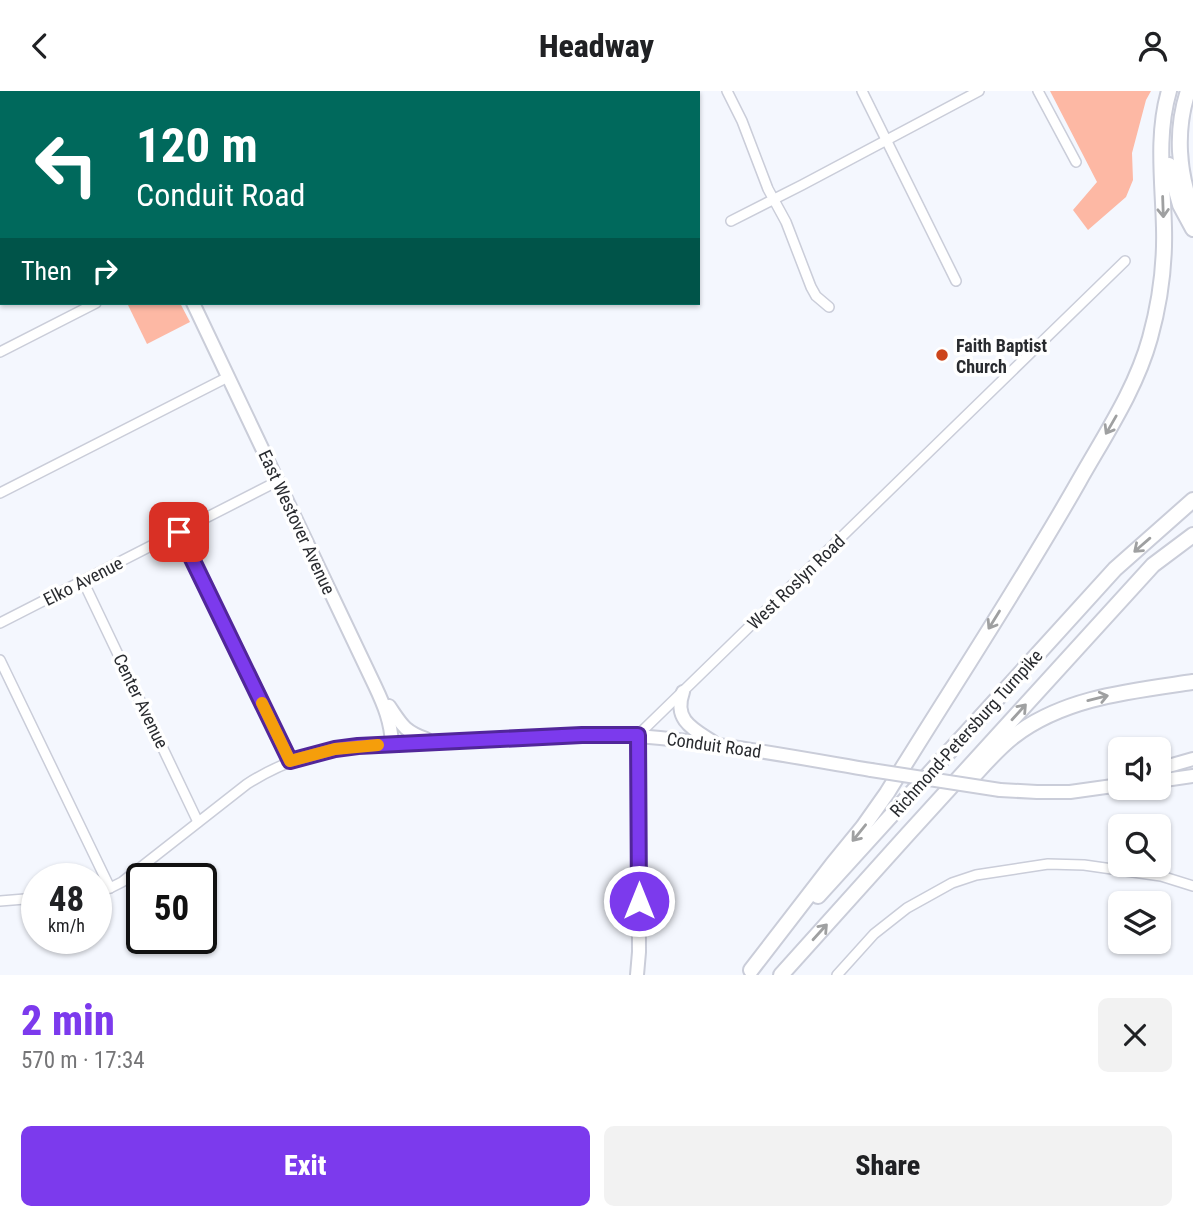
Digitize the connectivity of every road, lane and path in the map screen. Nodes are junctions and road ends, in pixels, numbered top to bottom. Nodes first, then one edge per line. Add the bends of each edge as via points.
1 (727, 91) edge
2 (862, 91) edge
3 (979, 91) edge
4 (1038, 91) edge
5 (1169, 91) edge
6 (1175, 91) edge
7 (1188, 91) edge
8 (886, 140) junction
9 (1076, 162) dead end
10 (1182, 172) junction
11 (1193, 197) edge
12 (774, 199) junction
13 (1193, 211) edge
14 (731, 221) dead end
15 (1193, 229) edge
16 (1125, 261) dead end
17 (956, 281) dead end
18 (92, 305) edge
19 (194, 305) edge
20 (829, 307) dead end
21 (0, 352) edge
22 (228, 377) junction
23 (278, 481) junction
24 (0, 493) edge
25 (1193, 500) edge
26 (179, 532) junction
27 (1193, 535) edge
28 (83, 581) junction
29 (0, 623) edge
30 (0, 660) edge
31 (1193, 682) edge
32 (375, 686) junction
33 (683, 692) junction
34 (638, 735) junction
35 (433, 742) junction
36 (392, 744) junction
37 (719, 746) junction
38 (1193, 759) edge
39 (290, 761) junction
40 (1171, 765) edge
41 (1193, 776) edge
42 (1171, 779) edge
43 (1108, 787) edge
44 (198, 822) junction
45 (906, 835) junction
46 (98, 863) edge
47 (112, 887) edge
48 (1193, 887) edge
49 (21, 899) edge
50 (0, 901) edge
51 (749, 973) edge
52 (637, 975) edge
53 (782, 975) edge
54 (837, 975) edge

1 - 12 street
2 - 8 street
3 - 8 street
4 - 9 street
5 -> 51 highway via 1162,132 1160,291 1149,343 1130,389 1065,506 887,793
6 - 15 highway via 1168,163 1180,205
7 - 10 highway via 1180,127
8 - 12 street
8 - 17 street
10 - 11 highway
10 - 13 highway
12 - 14 street
12 - 20 street via 811,287
16 - 33 street, West Roslyn Road
18 - 21 street
19 - 22 main road, East Westover Avenue
22 - 23 main road, East Westover Avenue
22 - 24 street
23 - 26 street, Elko Avenue
23 - 32 main road, East Westover Avenue
25 -> 51 highway, Richmond-Petersburg Turnpike via 1115,569
26 - 28 street, Elko Avenue
26 - 39 street
45 -> 27 highway, Richmond-Petersburg Turnpike via 1153,565
28 - 29 street, Elko Avenue
28 - 44 street, Center Avenue
30 - 46 street
45 -> 31 highway via 942,810 1014,736 1045,718 1102,697
32 - 35 main road via 405,728
32 - 36 main road, East Westover Avenue via 388,715
33 - 34 street, West Roslyn Road
33 - 37 main road via 680,706 685,721
34 - 35 main road, Conduit Road
34 - 37 main road, Conduit Road
34 - 52 main road
35 - 36 main road, Conduit Road
36 - 39 street, Conduit Road via 335,749
37 - 43 main road, Conduit Road, bridge via 1000,790 1070,792
38 - 40 main road
39 - 44 street, Conduit Road via 268,771
41 - 42 main road
44 - 47 street, Conduit Road
53 -> 45 highway, Richmond-Petersburg Turnpike
48 - 54 street via 1161,876 1084,865 1048,864 976,874 907,908
49 - 50 street

